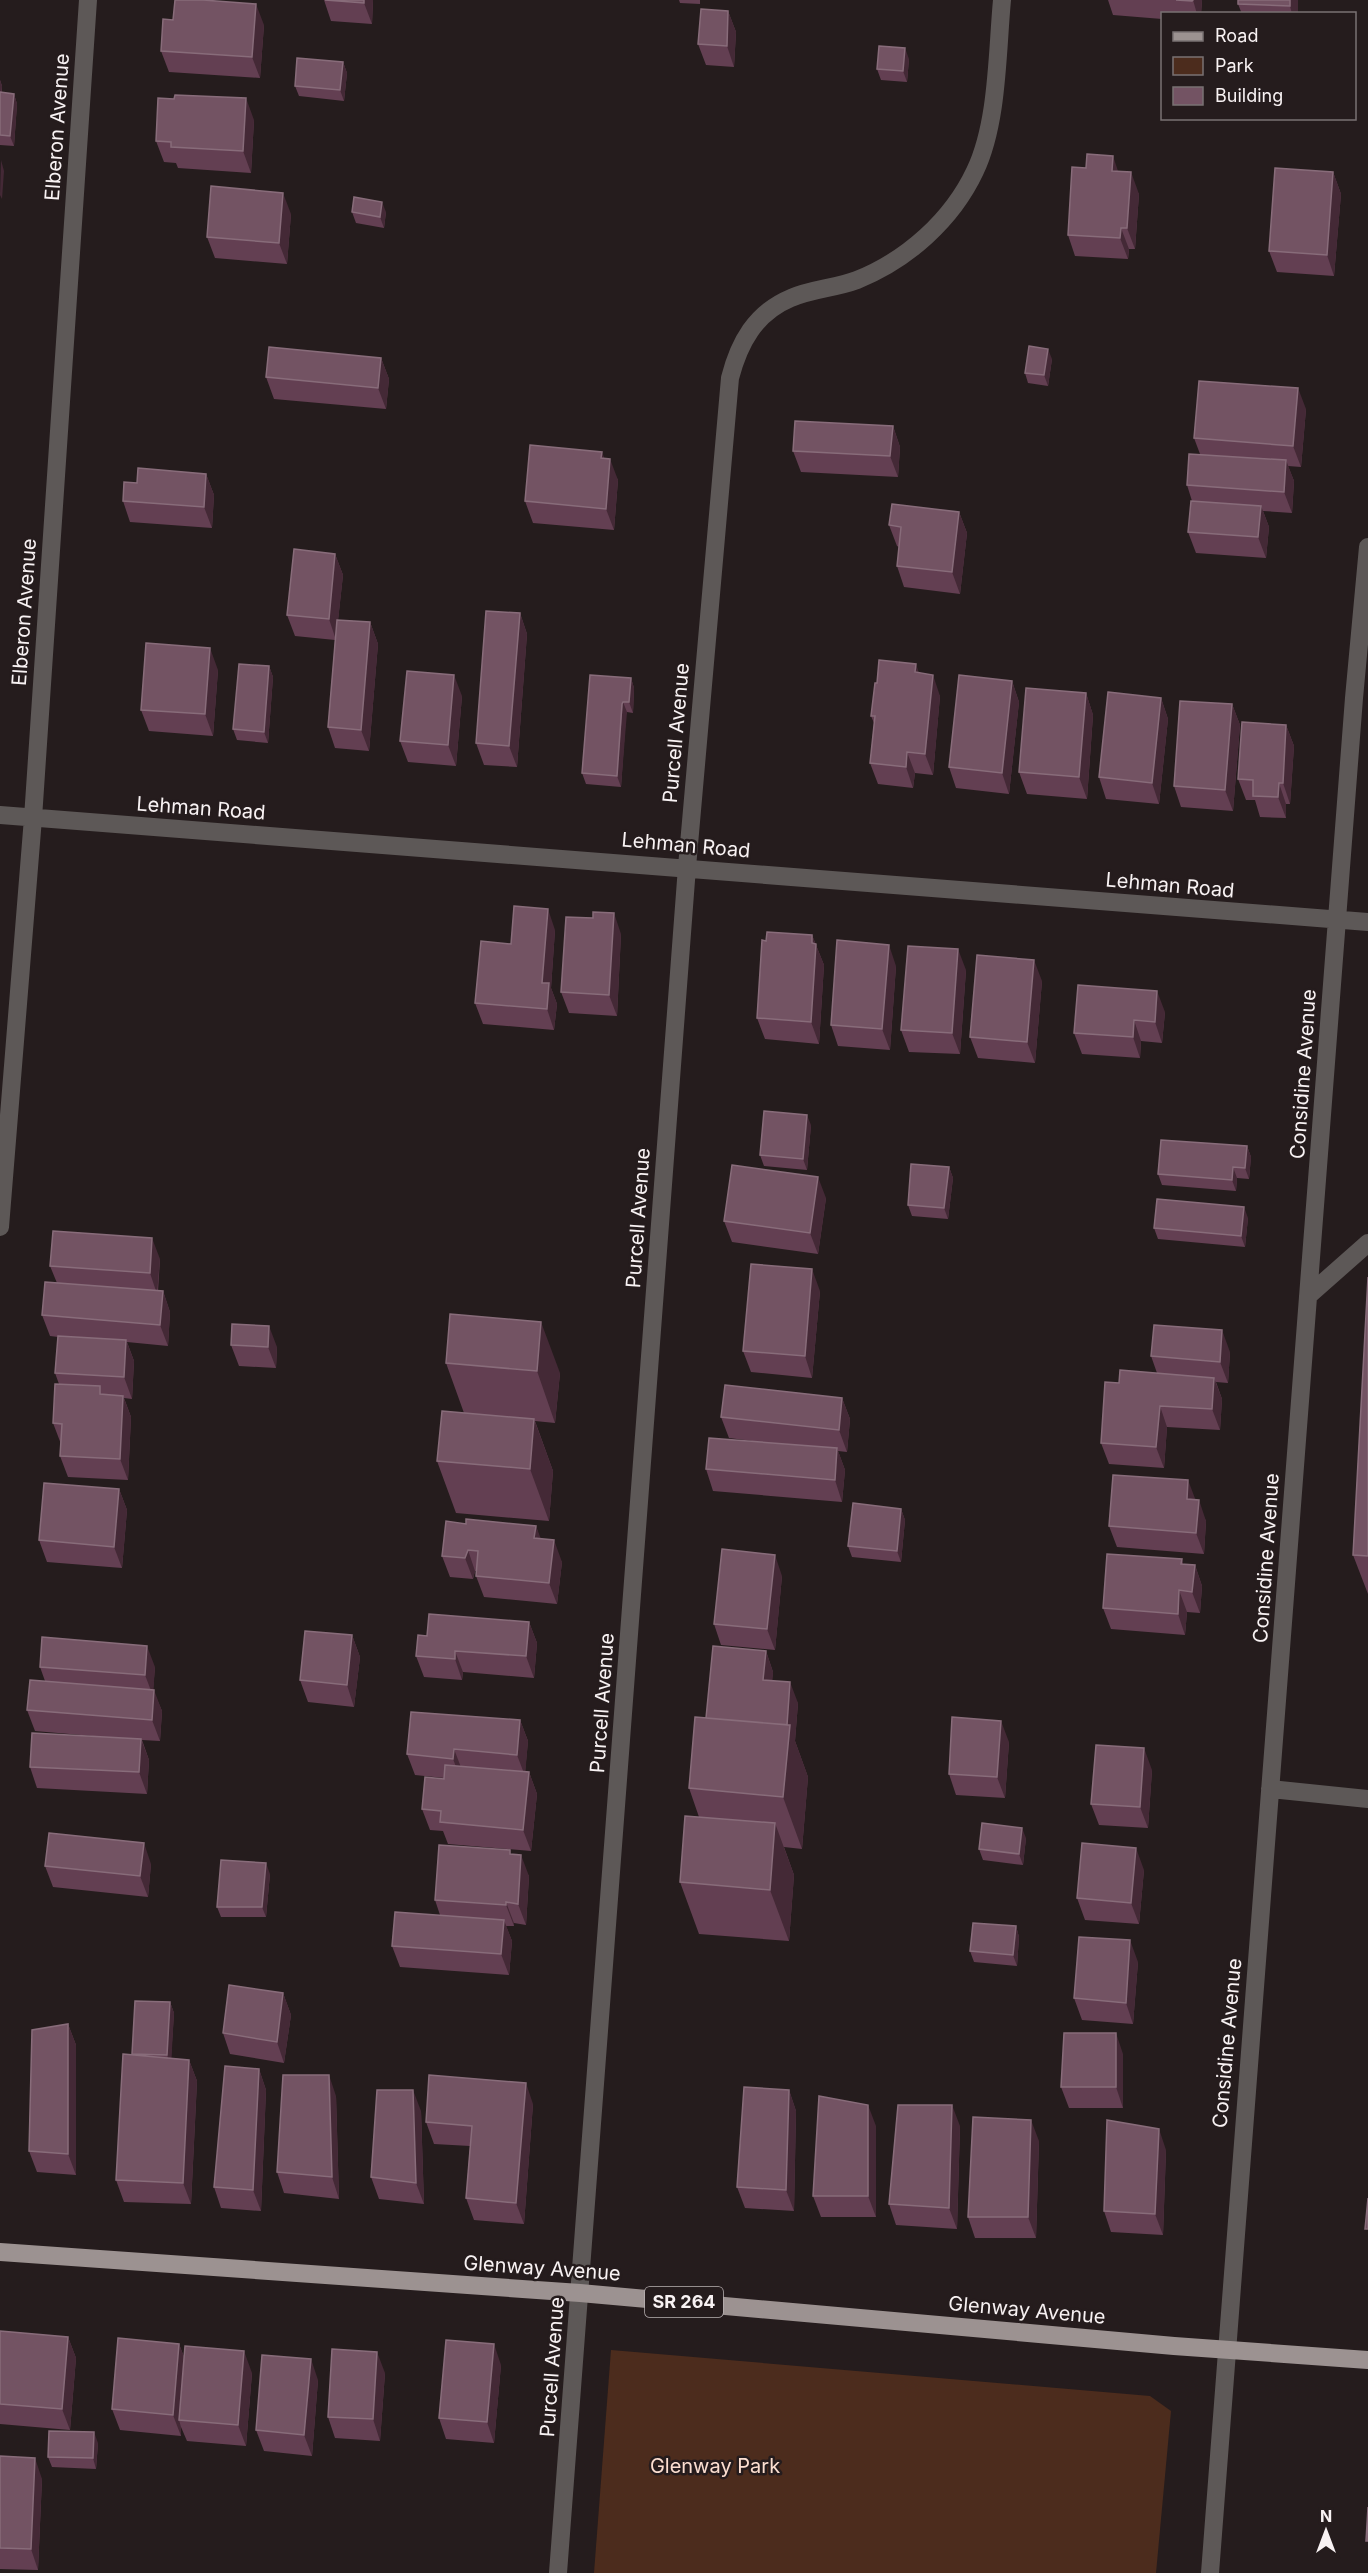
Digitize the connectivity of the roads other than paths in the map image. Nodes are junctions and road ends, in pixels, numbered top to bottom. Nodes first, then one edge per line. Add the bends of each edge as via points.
1 (88, 0) edge
2 (1002, 0) edge
3 (1368, 547) edge
4 (0, 815) edge
5 (33, 818) junction
6 (687, 867) junction
7 (1338, 921) junction
8 (1368, 922) edge
9 (0, 1227) edge
10 (1368, 1243) edge
11 (1308, 1296) junction
12 (1270, 1789) junction
13 (1368, 1799) edge
14 (0, 2252) edge
15 (580, 2293) junction
16 (1226, 2350) junction
17 (1368, 2360) edge
18 (558, 2573) edge
19 (1210, 2573) edge

1 - 5 street, Elberon Avenue
2 - 6 street, Purcell Avenue via 989,132 975,171 953,207 926,237 893,262 856,280 791,298 768,311 749,330 737,353 730,378
3 - 7 street, Considine Avenue
4 - 5 street, Lehman Road
5 - 6 street, Lehman Road
5 - 9 street, Elberon Avenue
6 - 7 street, Lehman Road
6 - 15 street, Purcell Avenue
7 - 8 street, Lehman Road
7 - 11 street, Considine Avenue
10 - 11 street
11 - 12 street, Considine Avenue
12 - 13 street
12 - 16 street, Considine Avenue
14 - 15 main road, Glenway Avenue / SR 264
15 - 16 main road, Glenway Avenue / SR 264
15 - 18 street, Purcell Avenue
16 - 17 main road, Glenway Avenue / SR 264
16 - 19 street, Considine Avenue

